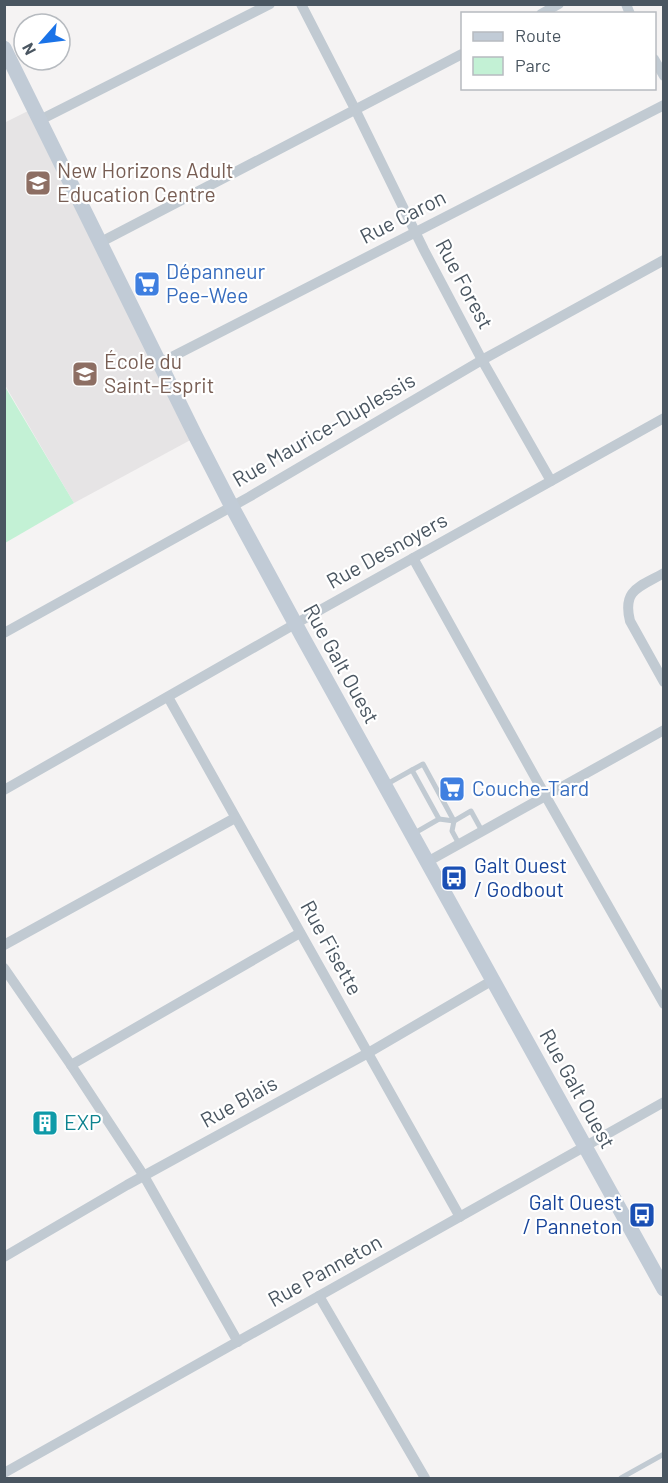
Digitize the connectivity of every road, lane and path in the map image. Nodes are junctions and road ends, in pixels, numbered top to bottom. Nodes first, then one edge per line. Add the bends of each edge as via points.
1 (270, 4) edge
2 (301, 4) edge
3 (559, 4) edge
4 (545, 12) edge
5 (4, 48) edge
6 (461, 55) edge
7 (663, 105) edge
8 (355, 109) junction
9 (40, 120) junction
10 (415, 232) junction
11 (99, 243) junction
12 (663, 260) edge
13 (482, 360) junction
14 (160, 363) junction
15 (663, 418) edge
16 (551, 481) junction
17 (232, 507) junction
18 (413, 558) junction
19 (663, 573) edge
20 (295, 624) junction
21 (4, 633) edge
22 (663, 682) edge
23 (168, 697) junction
24 (663, 730) edge
25 (412, 770) junction
26 (384, 785) junction
27 (4, 790) edge
28 (545, 795) junction
29 (235, 818) junction
30 (439, 819) junction
31 (454, 821) junction
32 (482, 831) junction
33 (412, 834) junction
34 (459, 844) junction
35 (427, 862) junction
36 (300, 933) junction
37 (4, 945) edge
38 (4, 968) edge
39 (493, 980) junction
40 (663, 1004) edge
41 (368, 1053) junction
42 (71, 1065) junction
43 (663, 1102) edge
44 (584, 1146) junction
45 (144, 1176) junction
46 (460, 1217) junction
47 (4, 1257) edge
48 (663, 1289) edge
49 (320, 1296) junction
50 (238, 1341) junction
51 (663, 1455) edge
52 (4, 1473) edge
53 (425, 1479) edge
54 (621, 1479) edge

1 - 9 street
2 - 8 street, Rue Forest
3 - 4 street
5 - 9 street, Rue Galt Ouest
6 - 8 street
7 - 10 street, Rue Caron
8 - 10 street, Rue Forest
8 - 11 street
9 - 11 street, Rue Galt Ouest
10 - 13 street, Rue Forest
10 - 14 street, Rue Caron
11 - 14 street, Rue Galt Ouest
12 - 13 street, Rue Maurice-Duplessis
13 - 16 street, Rue Forest
13 - 17 street, Rue Maurice-Duplessis
14 - 17 street, Rue Galt Ouest
15 - 16 street, Rue Desnoyers
16 - 18 street, Rue Desnoyers
17 - 20 street, Rue Galt Ouest
17 - 21 street, Rue Maurice-Duplessis
18 - 20 street, Rue Desnoyers
18 - 28 street
19 - 22 street via 631,594 627,610
20 - 23 street, Rue Desnoyers
20 - 26 street, Rue Galt Ouest
23 - 27 street, Rue Desnoyers
23 - 29 street, Rue Fisette
24 - 28 street
25 - 26 lane
25 - 30 lane
25 - 31 lane via 423,764
26 - 33 street, Rue Galt Ouest
28 - 32 street
28 - 40 street
29 - 36 street, Rue Fisette
29 - 37 street
30 - 31 lane
30 - 33 lane
31 - 32 lane via 471,811
31 - 34 lane via 452,831
32 - 34 street
33 - 35 street, Rue Galt Ouest
34 - 35 street
35 - 39 street, Rue Galt Ouest
36 - 41 street, Rue Fisette
36 - 42 street
38 - 42 street
39 - 41 street, Rue Blais
39 - 44 street, Rue Galt Ouest
41 - 45 street, Rue Blais
41 - 46 street, Rue Fisette
42 - 45 street
43 - 44 street, Rue Panneton
44 - 46 street, Rue Panneton
44 - 48 street, Rue Galt Ouest
45 - 47 street, Rue Blais
45 - 50 street
46 - 49 street, Rue Panneton
49 - 50 street, Rue Panneton
49 - 53 street
50 - 52 street, Rue Panneton
51 - 54 lane

